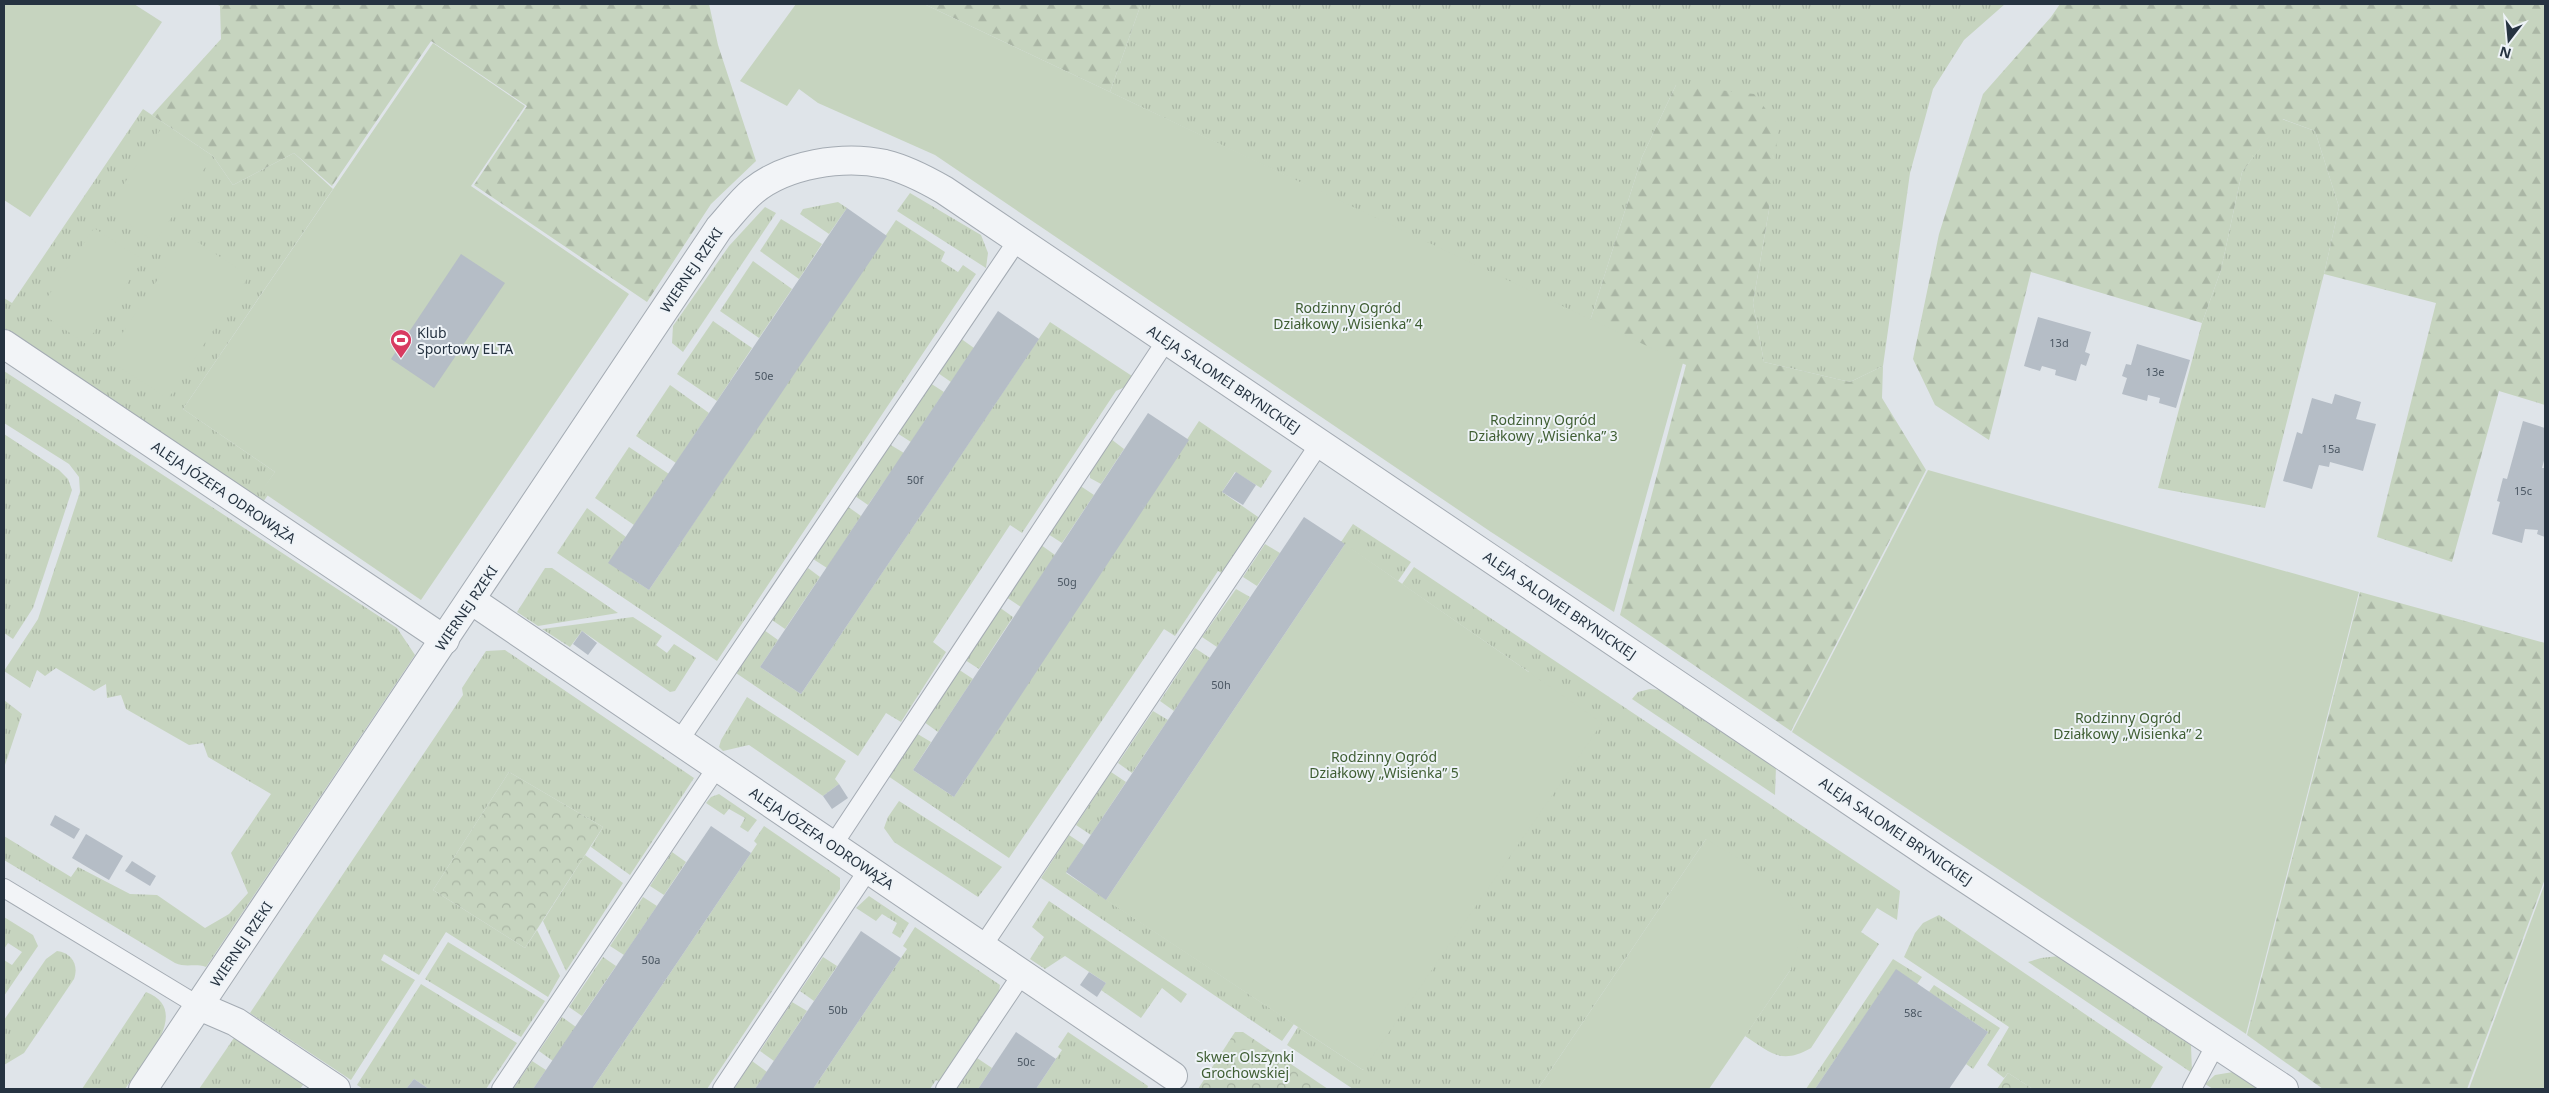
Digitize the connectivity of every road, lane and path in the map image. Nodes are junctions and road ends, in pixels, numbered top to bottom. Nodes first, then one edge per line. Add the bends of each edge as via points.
1 (821, 164) joint
2 (1017, 241) junction
3 (1166, 341) junction
4 (4, 344) edge
5 (1320, 444) junction
6 (472, 600) junction
7 (445, 640) junction
8 (679, 741) junction
9 (717, 767) junction
10 (832, 845) junction
11 (868, 870) junction
12 (4, 888) edge
13 (982, 947) junction
14 (1022, 974) junction
15 (199, 1006) junction
16 (2216, 1044) junction
17 (1168, 1082) edge
18 (143, 1089) edge
19 (336, 1089) edge
20 (501, 1089) edge
21 (722, 1089) edge
22 (945, 1089) edge
23 (2192, 1089) edge
24 (2284, 1089) edge

1 - 2 street, ALEJA SALOMEI BRYNICKIEJ via 873,162 903,169 944,190
1 - 6 street, WIERNEJ RZEKI via 791,171 763,184 719,228
2 - 3 street, ALEJA SALOMEI BRYNICKIEJ
2 - 8 lane
3 - 5 street, ALEJA SALOMEI BRYNICKIEJ
3 - 10 lane
4 - 7 street, ALEJA JÓZEFA ODROWĄŻA
5 - 13 lane
5 - 16 street, ALEJA SALOMEI BRYNICKIEJ
6 - 7 street, WIERNEJ RZEKI
6 - 8 street, ALEJA JÓZEFA ODROWĄŻA
7 - 15 street, WIERNEJ RZEKI
8 - 9 street, ALEJA JÓZEFA ODROWĄŻA
9 - 10 street, ALEJA JÓZEFA ODROWĄŻA
9 - 20 lane
10 - 11 street, ALEJA JÓZEFA ODROWĄŻA
11 - 13 street, ALEJA JÓZEFA ODROWĄŻA
11 - 21 lane
12 - 15 lane
13 - 14 street, ALEJA JÓZEFA ODROWĄŻA
14 - 17 street, ALEJA JÓZEFA ODROWĄŻA
14 - 22 lane
15 - 18 street, WIERNEJ RZEKI
15 - 19 street via 236,1022
16 - 23 lane
16 - 24 street, ALEJA SALOMEI BRYNICKIEJ

